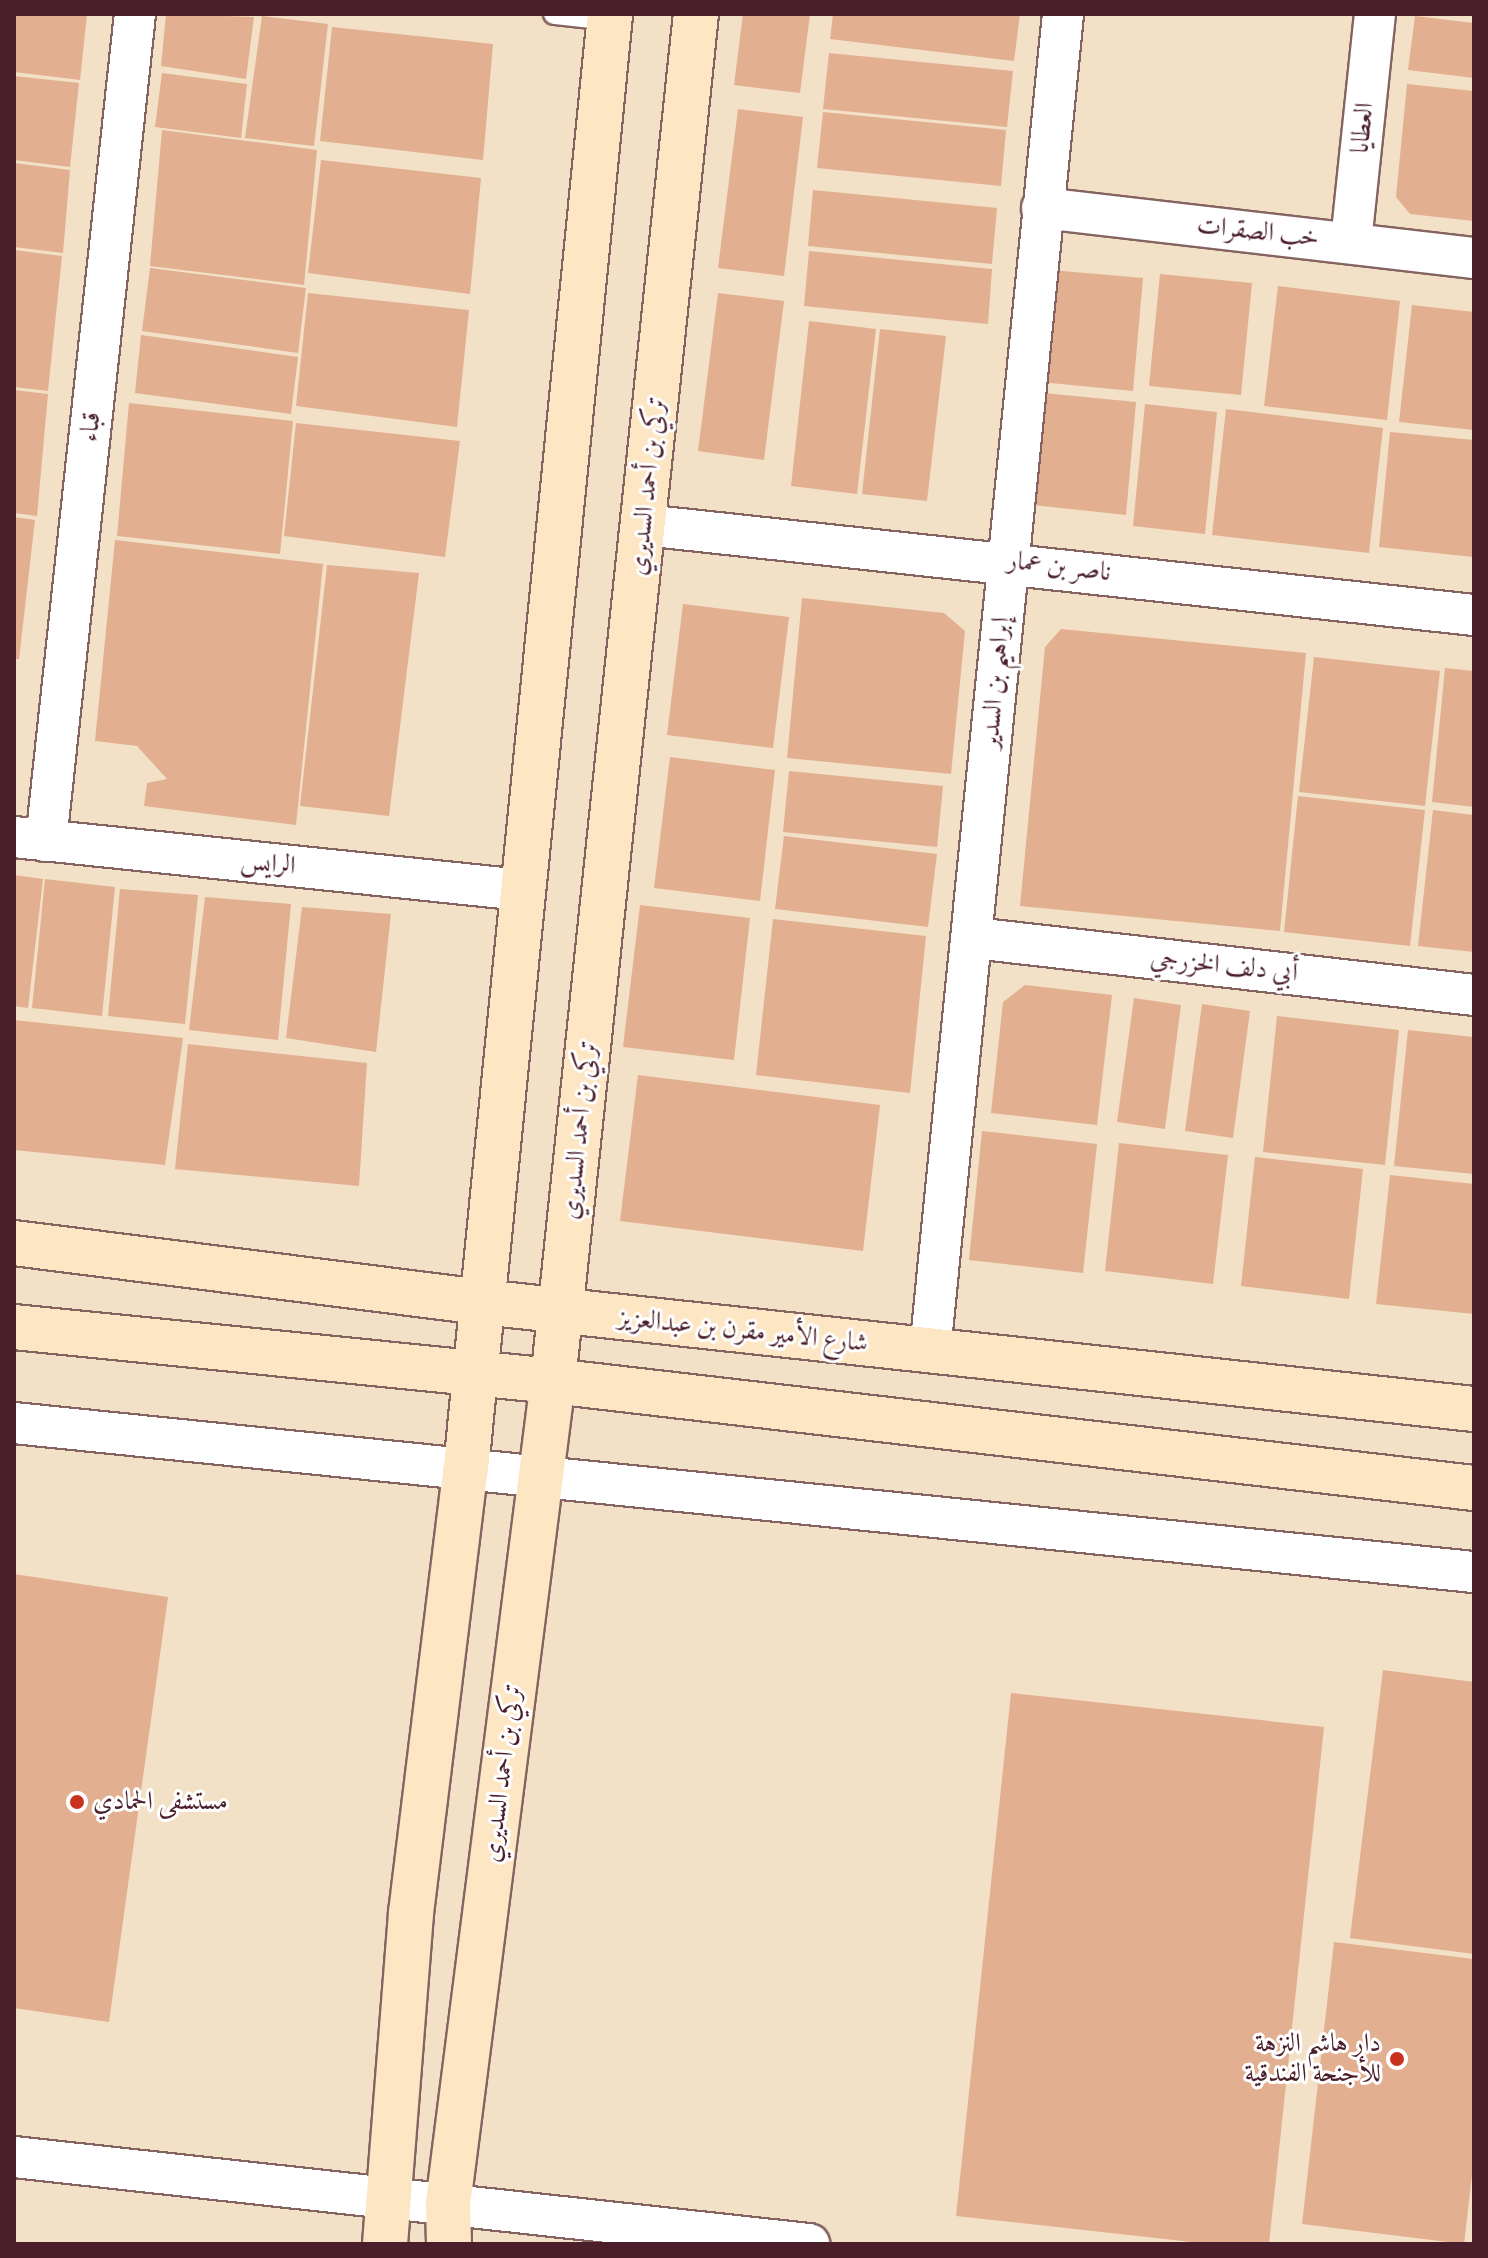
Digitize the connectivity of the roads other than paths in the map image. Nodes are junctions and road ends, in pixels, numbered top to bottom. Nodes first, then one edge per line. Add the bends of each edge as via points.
1 (135, 14) edge
2 (554, 14) edge
3 (696, 14) edge
4 (1063, 14) edge
5 (1375, 14) edge
6 (609, 17) edge
7 (1042, 208) junction
8 (1351, 242) junction
9 (1474, 258) edge
10 (644, 525) junction
11 (1007, 561) junction
12 (1474, 615) edge
13 (30, 839) edge
14 (522, 890) junction
15 (974, 938) junction
16 (1474, 995) edge
17 (14, 1243) edge
18 (482, 1302) junction
19 (561, 1310) junction
20 (14, 1327) edge
21 (930, 1351) junction
22 (475, 1373) junction
23 (553, 1381) junction
24 (1474, 1409) edge
25 (14, 1423) edge
26 (466, 1468) junction
27 (541, 1477) junction
28 (1474, 1488) edge
29 (1474, 1572) edge
30 (14, 2157) edge
31 (392, 2198) junction
32 (449, 2224) edge
33 (385, 2244) edge
34 (809, 2244) edge

1 - 13 street, قباء
2 - 6 lane
3 - 10 street, تركي بن أحمد السديري
4 - 7 street, إبراهيم بن السدير
5 - 8 street, العطايا
6 - 14 street
7 - 8 street, خب الصقرات
7 - 11 street, إبراهيم بن السدير
8 - 9 street, خب الصقرات
10 - 11 street, ناصر بن عمار
10 - 19 street, تركي بن أحمد السديري
11 - 12 street, ناصر بن عمار
11 - 15 street, إبراهيم بن السدير
13 - 14 street, الرايس
14 - 18 street
15 - 16 street, أبي دلف الخزرجي
15 - 21 street, إبراهيم بن السدير
17 - 18 street, شارع الأمير مقرن بن عبدالعزيز
18 - 19 street, شارع الأمير مقرن بن عبدالعزيز
18 - 22 street
19 - 21 street, شارع الأمير مقرن بن عبدالعزيز
19 - 23 street, تركي بن أحمد السديري
20 - 22 street
21 - 24 street, شارع الأمير مقرن بن عبدالعزيز
22 - 23 street
22 - 26 street
23 - 27 street, تركي بن أحمد السديري
23 - 28 street
25 - 26 street
26 - 27 street
26 - 31 street via 411,1913
27 - 29 street
27 - 32 street, تركي بن أحمد السديري
30 - 31 street
31 - 32 street
31 - 33 street
32 - 34 street

